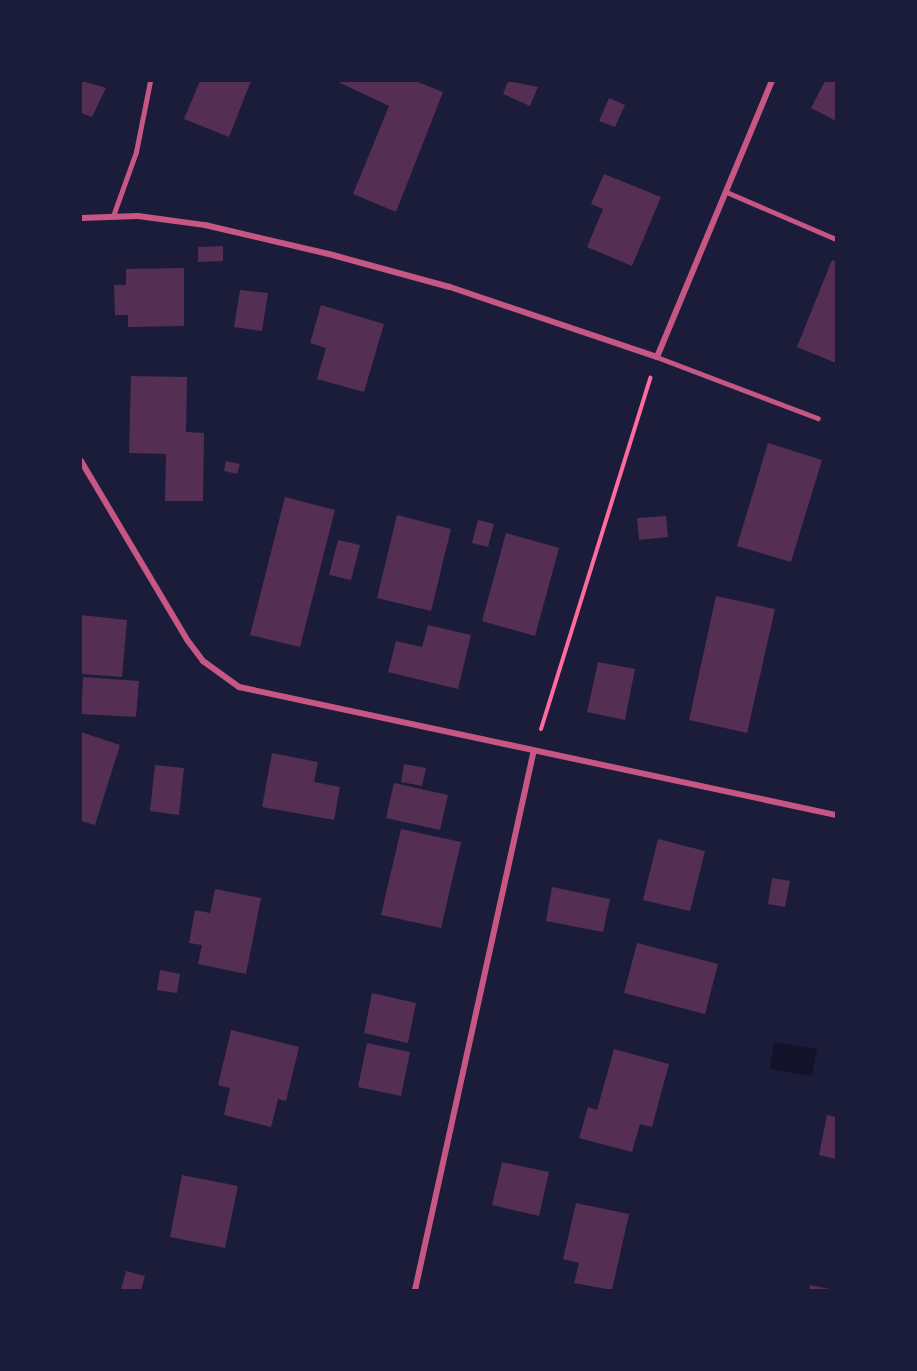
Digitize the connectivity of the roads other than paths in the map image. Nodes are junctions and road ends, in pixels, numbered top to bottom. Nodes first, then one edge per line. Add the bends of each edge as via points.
1 (150, 81) edge
2 (772, 81) edge
3 (729, 193) junction
4 (113, 216) junction
5 (81, 218) edge
6 (836, 239) edge
7 (657, 357) junction
8 (819, 418) dead end
9 (81, 461) edge
10 (533, 754) junction
11 (836, 815) edge
12 (415, 1290) edge

1 - 4 lane via 136,152
2 - 3 street
3 - 6 lane
3 - 7 street
4 - 5 street
4 - 7 street via 205,225 329,254 450,287
7 - 8 lane
9 - 10 street via 188,641 218,675 274,696
10 - 11 street
10 - 12 street

